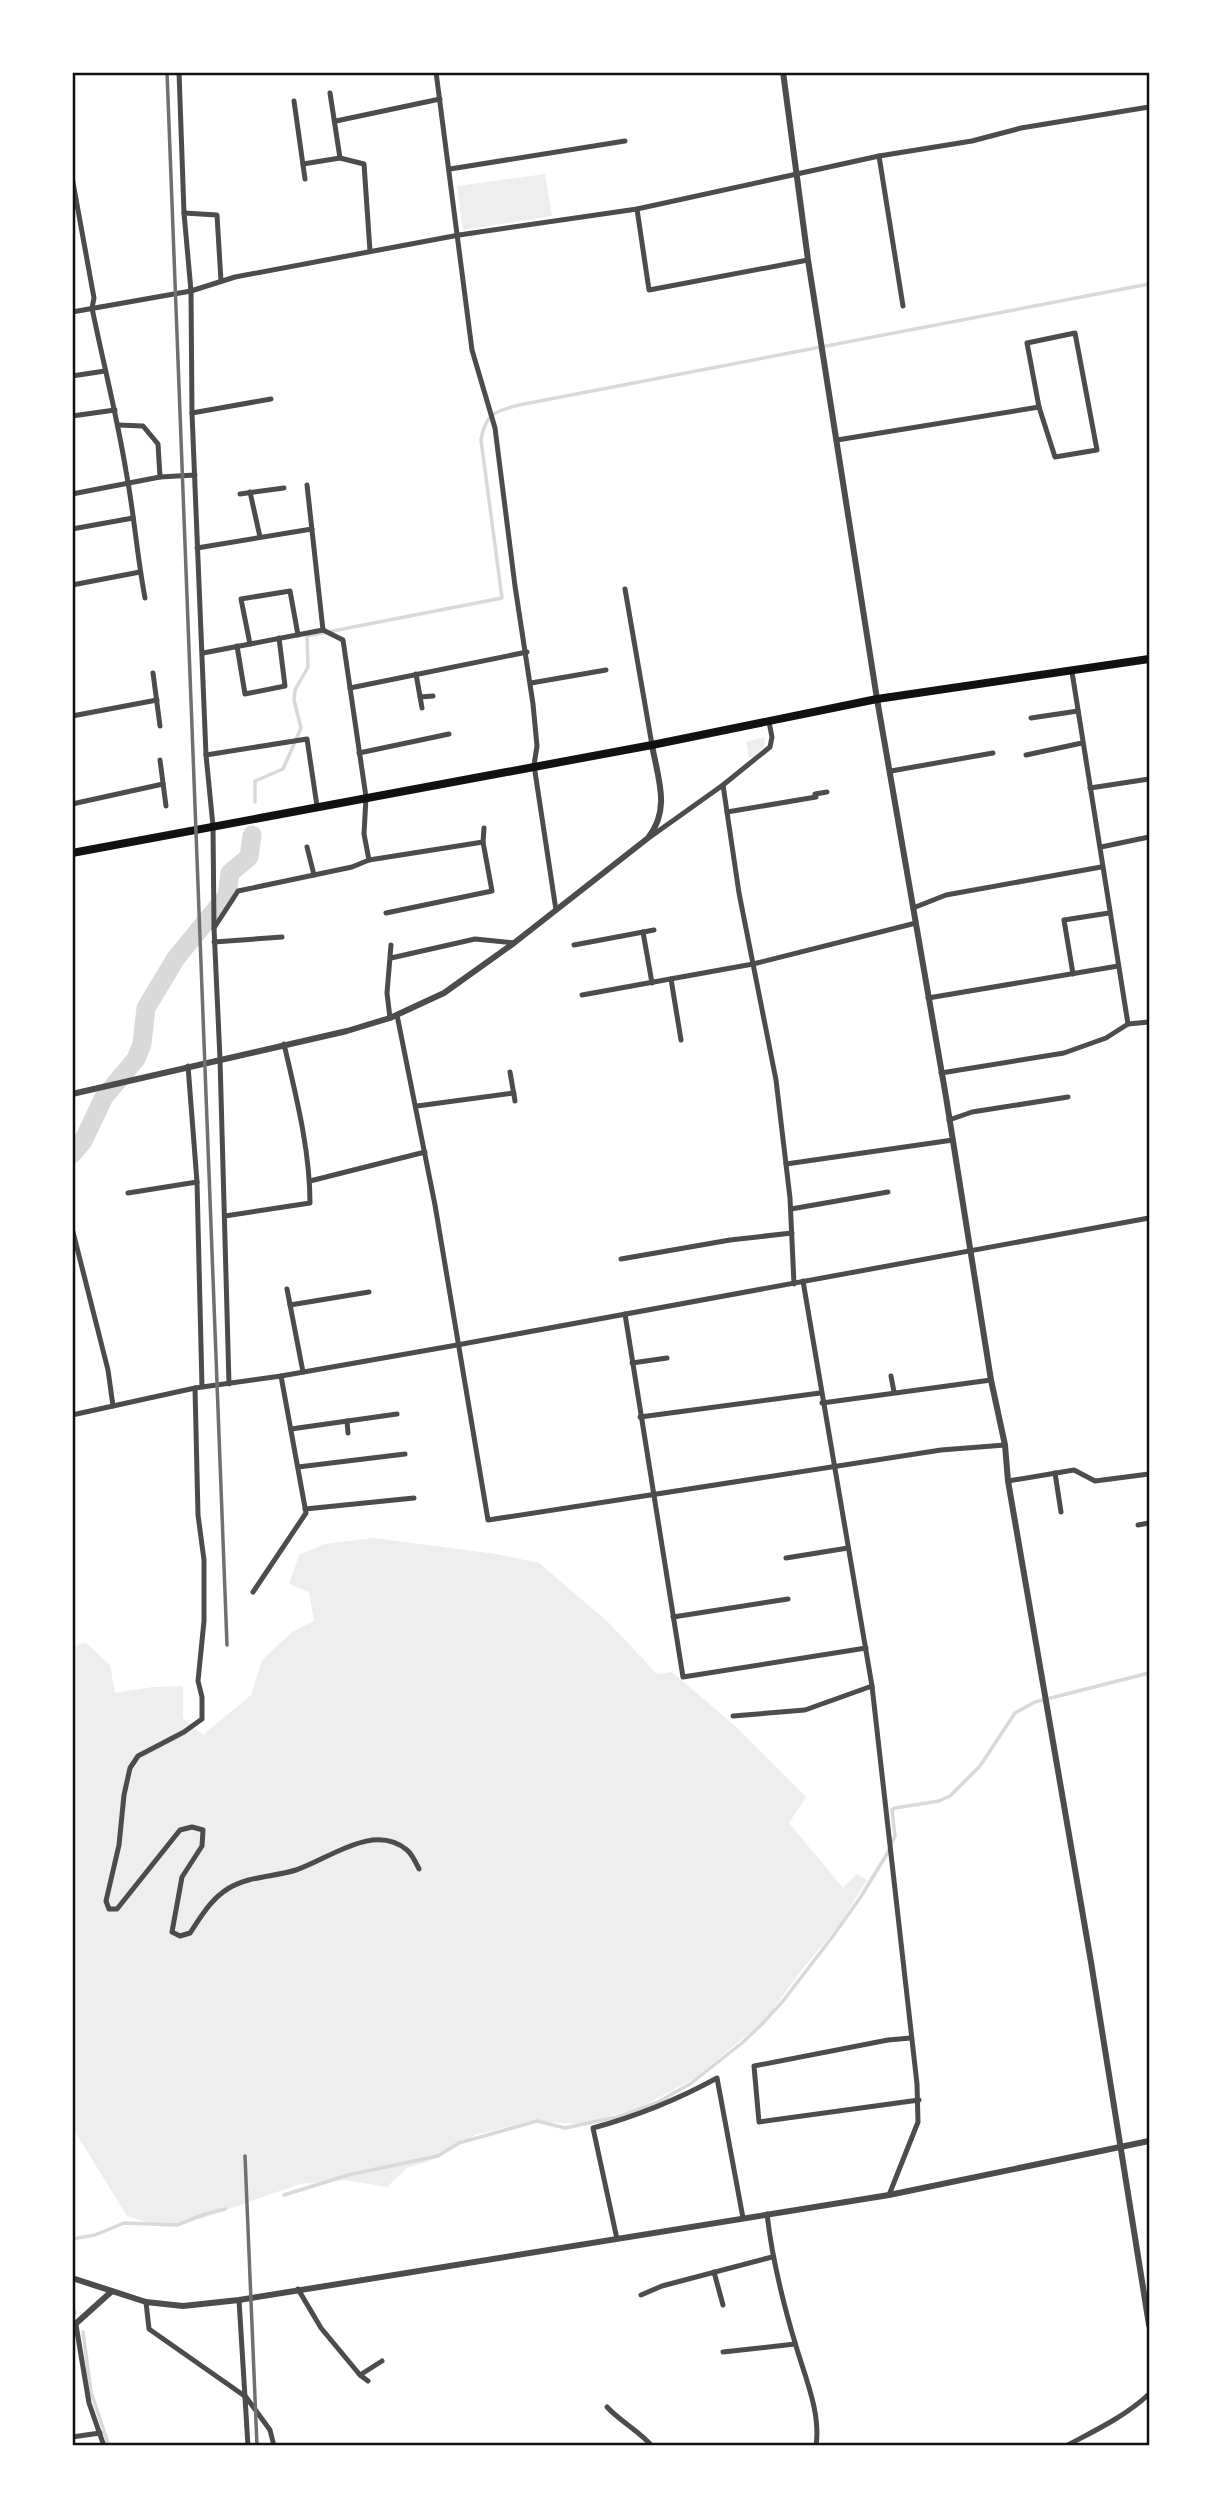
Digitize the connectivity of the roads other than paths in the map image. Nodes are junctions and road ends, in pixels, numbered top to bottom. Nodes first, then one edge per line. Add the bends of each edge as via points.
1 (179, 72) edge
2 (436, 72) edge
3 (783, 72) edge
4 (330, 93) dead end
5 (440, 99) junction
6 (294, 101) dead end
7 (1149, 107) edge
8 (336, 121) junction
9 (625, 141) dead end
10 (879, 156) junction
11 (341, 158) junction
12 (303, 164) junction
13 (450, 169) junction
14 (797, 174) junction
15 (72, 177) edge
16 (304, 178) dead end
17 (638, 209) junction
18 (184, 213) junction
19 (459, 235) junction
20 (370, 251) junction
21 (808, 260) junction
22 (221, 281) junction
23 (191, 290) junction
24 (903, 306) dead end
25 (92, 308) junction
26 (72, 312) edge
27 (105, 372) junction
28 (72, 376) edge
29 (271, 399) dead end
30 (1039, 407) junction
31 (115, 410) junction
32 (192, 413) junction
33 (72, 416) edge
34 (118, 425) junction
35 (837, 440) junction
36 (195, 475) junction
37 (160, 477) junction
38 (128, 483) junction
39 (307, 485) dead end
40 (284, 488) dead end
41 (250, 492) junction
42 (72, 494) edge
43 (240, 494) dead end
44 (133, 518) junction
45 (72, 529) edge
46 (312, 529) junction
47 (260, 537) junction
48 (197, 548) junction
49 (140, 572) junction
50 (72, 584) edge
51 (625, 589) dead end
52 (145, 598) dead end
53 (323, 630) junction
54 (298, 635) junction
55 (279, 638) junction
56 (250, 644) junction
57 (237, 646) junction
58 (527, 652) junction
59 (203, 653) junction
60 (1149, 659) edge
61 (606, 670) dead end
62 (1072, 672) junction
63 (153, 673) dead end
64 (416, 674) junction
65 (531, 683) junction
66 (350, 688) junction
67 (433, 695) dead end
68 (420, 697) junction
69 (877, 699) junction
70 (157, 700) junction
71 (422, 708) dead end
72 (1078, 711) junction
73 (72, 716) edge
74 (1031, 718) dead end
75 (769, 722) junction
76 (160, 726) dead end
77 (449, 734) dead end
78 (1082, 743) junction
79 (652, 745) junction
80 (359, 753) junction
81 (993, 753) dead end
82 (206, 755) junction
83 (1026, 755) dead end
84 (160, 760) dead end
85 (534, 765) junction
86 (891, 771) junction
87 (1149, 779) edge
88 (163, 784) junction
89 (723, 785) junction
90 (1090, 788) junction
91 (827, 792) dead end
92 (366, 797) junction
93 (785, 802) junction
94 (72, 804) edge
95 (166, 806) dead end
96 (317, 806) junction
97 (727, 812) junction
98 (787, 812) dead end
99 (213, 826) junction
100 (484, 828) dead end
101 (1149, 837) edge
102 (648, 838) junction
103 (483, 842) junction
104 (307, 847) dead end
105 (1101, 847) junction
106 (72, 853) edge
107 (369, 860) junction
108 (1101, 867) junction
109 (314, 875) junction
110 (913, 908) junction
111 (556, 910) junction
112 (386, 913) dead end
113 (1109, 913) junction
114 (916, 923) junction
115 (214, 928) junction
116 (654, 930) dead end
117 (643, 932) junction
118 (282, 937) dead end
119 (214, 942) junction
120 (514, 943) junction
121 (391, 945) dead end
122 (574, 945) dead end
123 (391, 958) junction
124 (752, 964) junction
125 (1118, 966) junction
126 (1073, 974) junction
127 (671, 979) junction
128 (652, 983) junction
129 (582, 995) dead end
130 (928, 998) junction
131 (393, 1016) junction
132 (1149, 1023) edge
133 (1128, 1024) junction
134 (681, 1040) dead end
135 (284, 1044) junction
136 (220, 1059) junction
137 (188, 1066) junction
138 (510, 1072) dead end
139 (941, 1073) junction
140 (514, 1093) junction
141 (72, 1094) edge
142 (1068, 1097) dead end
143 (515, 1101) dead end
144 (417, 1105) junction
145 (949, 1120) junction
146 (953, 1140) junction
147 (425, 1152) junction
148 (786, 1164) junction
149 (310, 1181) junction
150 (197, 1182) junction
151 (860, 1189) dead end
152 (888, 1192) dead end
153 (128, 1193) dead end
154 (862, 1197) junction
155 (791, 1209) junction
156 (225, 1216) junction
157 (1149, 1218) edge
158 (72, 1228) edge
159 (792, 1233) junction
160 (699, 1237) dead end
161 (749, 1238) junction
162 (653, 1243) dead end
163 (702, 1245) junction
164 (751, 1248) dead end
165 (971, 1250) junction
166 (655, 1253) junction
167 (621, 1259) dead end
168 (803, 1281) junction
169 (794, 1284) junction
170 (286, 1289) dead end
171 (369, 1292) dead end
172 (290, 1305) junction
173 (625, 1314) junction
174 (457, 1345) junction
175 (667, 1358) dead end
176 (632, 1363) junction
177 (303, 1372) junction
178 (281, 1376) junction
179 (891, 1376) dead end
180 (991, 1380) junction
181 (229, 1384) junction
182 (198, 1388) junction
183 (820, 1392) junction
184 (894, 1392) junction
185 (822, 1403) junction
186 (113, 1406) junction
187 (397, 1414) dead end
188 (72, 1415) edge
189 (640, 1417) junction
190 (346, 1421) junction
191 (291, 1429) junction
192 (348, 1433) dead end
193 (1004, 1445) junction
194 (405, 1454) dead end
195 (396, 1455) junction
196 (351, 1461) junction
197 (397, 1465) dead end
198 (298, 1467) junction
199 (834, 1467) junction
200 (352, 1471) dead end
201 (1055, 1473) junction
202 (1149, 1474) edge
203 (1008, 1481) junction
204 (653, 1495) junction
205 (414, 1498) dead end
206 (391, 1500) junction
207 (361, 1503) junction
208 (305, 1509) junction
209 (391, 1509) dead end
210 (1061, 1512) dead end
211 (362, 1514) dead end
212 (1149, 1523) edge
213 (1138, 1525) dead end
214 (848, 1548) junction
215 (786, 1558) dead end
216 (253, 1592) dead end
217 (788, 1599) dead end
218 (673, 1617) junction
219 (866, 1648) junction
220 (872, 1686) junction
221 (733, 1716) dead end
222 (419, 1868) dead end
223 (911, 2038) junction
224 (919, 2101) junction
225 (1149, 2141) edge
226 (1121, 2147) junction
227 (889, 2195) junction
228 (767, 2214) junction
229 (743, 2218) junction
230 (617, 2239) junction
231 (772, 2257) junction
232 (714, 2272) junction
233 (72, 2278) edge
234 (662, 2286) junction
235 (298, 2289) junction
236 (111, 2292) junction
237 (641, 2295) dead end
238 (663, 2295) dead end
239 (239, 2300) junction
240 (146, 2302) junction
241 (723, 2305) dead end
242 (1149, 2325) edge
243 (74, 2326) edge
244 (795, 2344) junction
245 (723, 2352) dead end
246 (382, 2361) dead end
247 (360, 2375) junction
248 (368, 2381) dead end
249 (1149, 2393) edge
250 (246, 2397) junction
251 (607, 2407) dead end
252 (100, 2433) junction
253 (72, 2437) edge
254 (104, 2446) edge
255 (248, 2446) edge
256 (274, 2446) edge
257 (652, 2446) edge
258 (816, 2446) edge
259 (1066, 2446) edge

1 - 18 street
2 - 5 street
3 - 14 street
4 - 8 street
5 - 8 street
5 - 13 street
6 - 12 street
7 - 10 street
8 - 11 street
9 - 13 street
10 - 14 street
10 - 24 street
11 - 12 street
11 - 20 street via 364,164
12 - 16 street
13 - 19 street
14 - 17 street
14 - 21 street
15 - 25 street
17 - 19 street
17 - 21 street via 649,290
18 - 22 street via 217,215
18 - 23 street
19 - 20 street
19 - 58 street via 472,350 495,428
20 - 22 street
21 - 35 street
22 - 23 street
23 - 25 street
23 - 32 street
25 - 26 street
25 - 27 street
27 - 28 street
27 - 31 street
29 - 32 street
30 - 30 street via 1055,457 1097,450 1075,333 1027,343
30 - 35 street
31 - 33 street
31 - 34 street
32 - 36 street
34 - 37 street via 143,426 158,443
34 - 38 street
35 - 69 street
36 - 37 street
36 - 48 street
37 - 38 street
38 - 42 street
38 - 44 street
39 - 46 street
40 - 41 street
41 - 43 street
41 - 47 street
44 - 45 street
44 - 49 street
46 - 47 street
46 - 53 street
47 - 48 street
48 - 59 street
49 - 50 street
49 - 52 street
51 - 79 street
53 - 54 street
53 - 66 street via 343,640
54 - 55 street
54 - 56 street via 290,591 242,599
55 - 56 street
55 - 57 street via 285,686 245,694
56 - 57 street
57 - 59 street
58 - 64 street
58 - 65 street
59 - 82 street
60 - 62 main road
61 - 65 street
62 - 69 main road
62 - 72 street
63 - 70 street
64 - 66 street
64 - 68 street
65 - 85 street via 537,746
66 - 80 street
67 - 68 street
68 - 71 street
69 - 75 main road
69 - 86 street
70 - 73 street
70 - 76 street
72 - 74 street
72 - 78 street
75 - 79 main road
75 - 89 street via 770,747
77 - 80 street
78 - 83 street
78 - 90 street
79 - 85 main road
79 - 102 street via 662,805
80 - 92 street
81 - 86 street
82 - 96 street via 307,739
82 - 99 street
84 - 88 street
85 - 92 main road
85 - 111 street
86 - 110 street
87 - 90 street
88 - 94 street
88 - 95 street
89 - 97 street
89 - 102 street
90 - 105 street
91 - 93 street
92 - 96 main road
92 - 107 street via 364,834
93 - 97 street
93 - 98 street
96 - 99 main road
97 - 124 street
99 - 106 main road
99 - 115 street
100 - 103 street
101 - 105 street
102 - 111 street
103 - 107 street
103 - 112 street via 492,891
104 - 109 street
105 - 108 street
107 - 109 street
108 - 110 street via 946,895
108 - 113 street
109 - 115 street via 239,891
110 - 114 street
111 - 120 street
113 - 125 street
113 - 126 street via 1064,920
114 - 124 street
114 - 130 street
115 - 119 street
116 - 117 street
117 - 122 street
117 - 128 street
118 - 119 street
119 - 136 street
120 - 123 street via 475,939
120 - 131 street via 443,993
121 - 123 street
123 - 131 street via 387,993
124 - 127 street
124 - 148 street via 776,1080
125 - 126 street
125 - 133 street
126 - 130 street
127 - 128 street
127 - 134 street
128 - 129 street
130 - 139 street
131 - 135 street
131 - 144 street
132 - 133 street
133 - 139 street via 1106,1038 1064,1053
135 - 136 street
135 - 149 street
136 - 137 street
136 - 156 street
137 - 141 street
137 - 150 street
138 - 140 street
139 - 145 street
140 - 143 street
140 - 144 street
142 - 145 street
144 - 147 street
145 - 146 street
146 - 148 street
146 - 165 street
147 - 149 street
147 - 174 street
148 - 155 street
149 - 156 street via 310,1203
150 - 153 street
150 - 182 street
151 - 154 street
152 - 154 street
154 - 155 street
155 - 159 street
156 - 181 street
157 - 165 street
158 - 186 street
159 - 161 street
159 - 169 street
160 - 163 street
161 - 163 street
161 - 164 street
162 - 166 street
163 - 166 street
165 - 168 street
165 - 180 street
166 - 167 street
168 - 169 street
168 - 183 street
169 - 173 street
170 - 172 street
171 - 172 street
172 - 177 street
173 - 174 street
173 - 176 street
174 - 177 street
174 - 204 street via 488,1520
175 - 176 street
176 - 189 street
177 - 178 street
178 - 181 street
178 - 191 street
179 - 184 street
180 - 184 street
180 - 193 street
181 - 182 street
182 - 186 street
182 - 222 street via 198,1515 204,1560 198,1681 202,1719 138,1756 130,1768 108,1909 117,1909 180,1830 192,1826 203,1830 202,1846 182,1877 172,1932 180,1936 190,1933 210,1902 229,1888 295,1870 366,1841 389,1841 408,1851
183 - 185 street
183 - 189 street
184 - 185 street
185 - 199 street
186 - 188 street
187 - 190 street
189 - 204 street
190 - 191 street
190 - 192 street
191 - 198 street
193 - 199 street
193 - 203 street
194 - 195 street
195 - 196 street
195 - 197 street
196 - 198 street
196 - 200 street
198 - 208 street
199 - 204 street
199 - 214 street
201 - 202 street via 1074,1470 1095,1481
201 - 203 street
201 - 210 street
203 - 226 street
204 - 218 street
205 - 206 street
206 - 207 street
206 - 209 street
207 - 208 street
207 - 211 street
208 - 216 street
212 - 213 street
214 - 215 street
214 - 219 street
217 - 218 street
218 - 219 street via 683,1676
219 - 220 street
220 - 221 street via 805,1710
220 - 223 street
223 - 224 street
223 - 224 street via 754,2066 757,2108 760,2122
224 - 227 street via 918,2122
225 - 226 street
226 - 227 street
226 - 242 street
227 - 228 street
228 - 229 street
228 - 231 street
229 - 230 street
229 - 230 street via 717,2078 679,2099 593,2128
230 - 235 street
231 - 232 street
231 - 244 street
232 - 234 street
232 - 241 street
233 - 236 street
234 - 237 street
234 - 238 street
235 - 239 street
235 - 247 street via 321,2328
236 - 240 street
236 - 243 street
239 - 240 street via 183,2306
239 - 250 street
240 - 250 street via 149,2329
243 - 252 street via 89,2403
244 - 245 street
244 - 258 street via 813,2405
246 - 247 street
247 - 248 street
249 - 259 street
250 - 255 street
250 - 256 street via 270,2430
251 - 257 street
252 - 253 street
252 - 254 street

